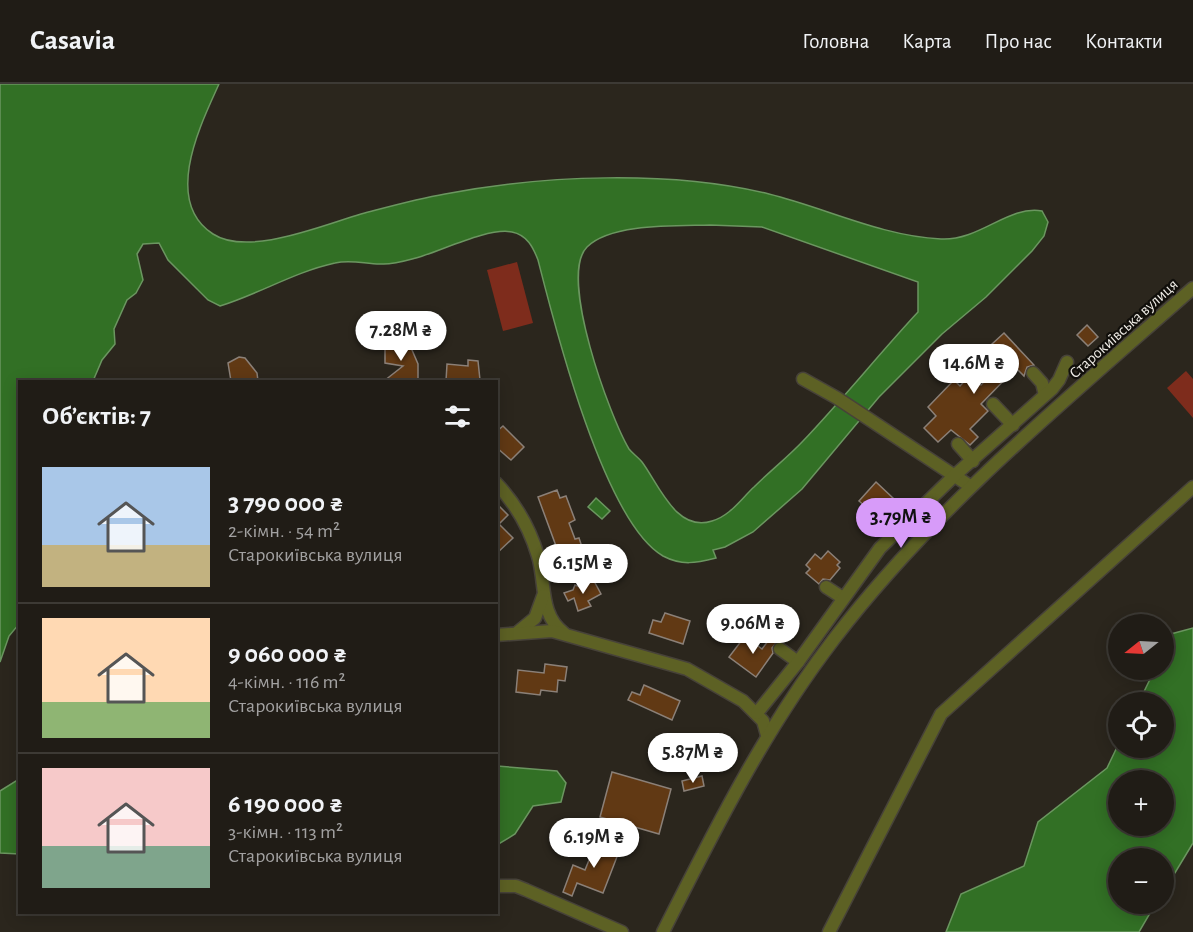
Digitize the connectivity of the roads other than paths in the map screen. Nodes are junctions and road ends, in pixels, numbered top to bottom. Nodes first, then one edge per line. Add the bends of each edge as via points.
1 (1193, 288) edge
2 (1067, 362) dead end
3 (1033, 373) dead end
4 (803, 379) dead end
5 (1049, 392) junction
6 (993, 404) dead end
7 (1013, 425) junction
8 (958, 444) dead end
9 (973, 461) junction
10 (954, 476) junction
11 (498, 486) edge
12 (970, 486) junction
13 (1193, 487) edge
14 (896, 507) dead end
15 (910, 521) junction
16 (826, 587) dead end
17 (544, 595) junction
18 (843, 598) junction
19 (517, 632) junction
20 (500, 634) edge
21 (582, 640) junction
22 (780, 649) dead end
23 (798, 662) junction
24 (757, 714) junction
25 (767, 735) junction
26 (498, 886) edge
27 (622, 932) edge
28 (663, 932) edge
29 (829, 932) edge

1 - 12 street, Старокиївська вулиця
2 - 5 street
3 - 5 street
4 - 10 street
5 - 7 street
6 - 7 street
7 - 9 street
8 - 9 street
9 - 10 street
10 - 12 street
10 - 15 street
11 - 17 street via 520,514 534,542
12 - 25 street, Старокиївська вулиця via 904,554 852,616
13 - 29 street via 941,714
14 - 15 street
15 - 18 street via 871,559
16 - 18 street
17 - 19 street via 535,618
17 - 21 street via 555,626
18 - 23 street
19 - 20 street
19 - 21 street via 552,631
21 - 24 street via 687,669 743,701
22 - 23 street
23 - 24 street
24 - 25 street
25 - 28 street, Старокиївська вулиця
26 - 27 street via 516,886

